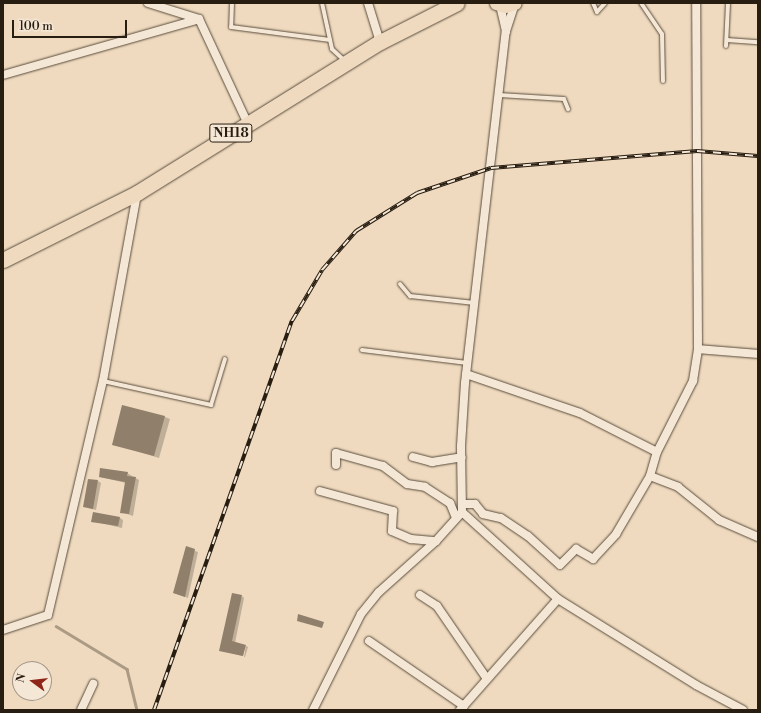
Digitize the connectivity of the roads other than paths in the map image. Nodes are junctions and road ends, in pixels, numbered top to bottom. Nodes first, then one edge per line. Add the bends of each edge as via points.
1 (148, 3) edge
2 (232, 3) edge
3 (322, 3) edge
4 (368, 3) edge
5 (457, 3) edge
6 (515, 3) edge
7 (593, 3) edge
8 (605, 3) edge
9 (641, 3) edge
10 (696, 3) edge
11 (728, 3) edge
12 (497, 4) edge
13 (161, 5) edge
14 (199, 19) junction
15 (506, 31) junction
16 (330, 40) junction
17 (727, 40) junction
18 (380, 42) junction
19 (758, 42) edge
20 (726, 46) dead end
21 (346, 62) junction
22 (3, 75) edge
23 (663, 81) dead end
24 (499, 95) junction
25 (568, 109) dead end
26 (247, 122) junction
27 (137, 193) junction
28 (3, 260) edge
29 (400, 284) dead end
30 (475, 304) junction
31 (698, 348) junction
32 (362, 350) dead end
33 (758, 354) edge
34 (225, 359) dead end
35 (468, 363) junction
36 (466, 374) junction
37 (103, 381) junction
38 (657, 452) junction
39 (413, 457) dead end
40 (462, 457) junction
41 (336, 465) dead end
42 (650, 476) junction
43 (320, 491) dead end
44 (462, 508) junction
45 (456, 518) junction
46 (758, 537) edge
47 (436, 541) junction
48 (420, 594) dead end
49 (558, 599) junction
50 (3, 630) edge
51 (369, 641) dead end
52 (487, 680) junction
53 (94, 684) dead end
54 (462, 708) edge
55 (81, 710) edge
56 (313, 710) edge
57 (743, 710) edge

1 - 13 street
2 - 16 lane via 230,27
3 - 16 lane
4 - 18 street
5 - 18 highway, NH18
6 - 12 main road
6 - 15 street
7 - 8 lane via 597,12
9 - 23 lane via 662,34
10 - 31 street
11 - 17 lane
12 - 15 street
13 - 14 street
14 - 22 street
14 - 26 street
15 - 24 street
16 - 21 lane via 332,49
17 - 19 lane
17 - 20 lane
18 - 21 highway, NH18
21 - 26 highway, NH18
24 - 25 lane via 564,99
24 - 30 street
26 - 27 highway, NH18
27 - 28 highway, NH18
27 - 37 street
29 - 30 lane via 410,296
30 - 35 street
31 - 33 street
31 - 38 street via 693,381
32 - 35 lane
34 - 37 lane via 211,405
35 - 36 street
36 - 38 street via 580,413
36 - 40 street
37 - 50 street via 48,615
38 - 42 street
39 - 40 street via 432,462
40 - 44 street
41 - 45 street via 336,453 382,466 407,484 425,487 450,504
42 - 44 street via 616,534 593,559 576,548 560,565 528,536 501,518 484,514 475,504
42 - 46 street via 678,487 719,520
43 - 47 street via 393,511 392,531 412,539
44 - 45 street
44 - 49 street
45 - 47 street
47 - 56 street via 379,592 361,614
48 - 52 street via 437,606
49 - 52 street
49 - 57 street via 696,685
51 - 54 street
52 - 54 street
53 - 55 street

